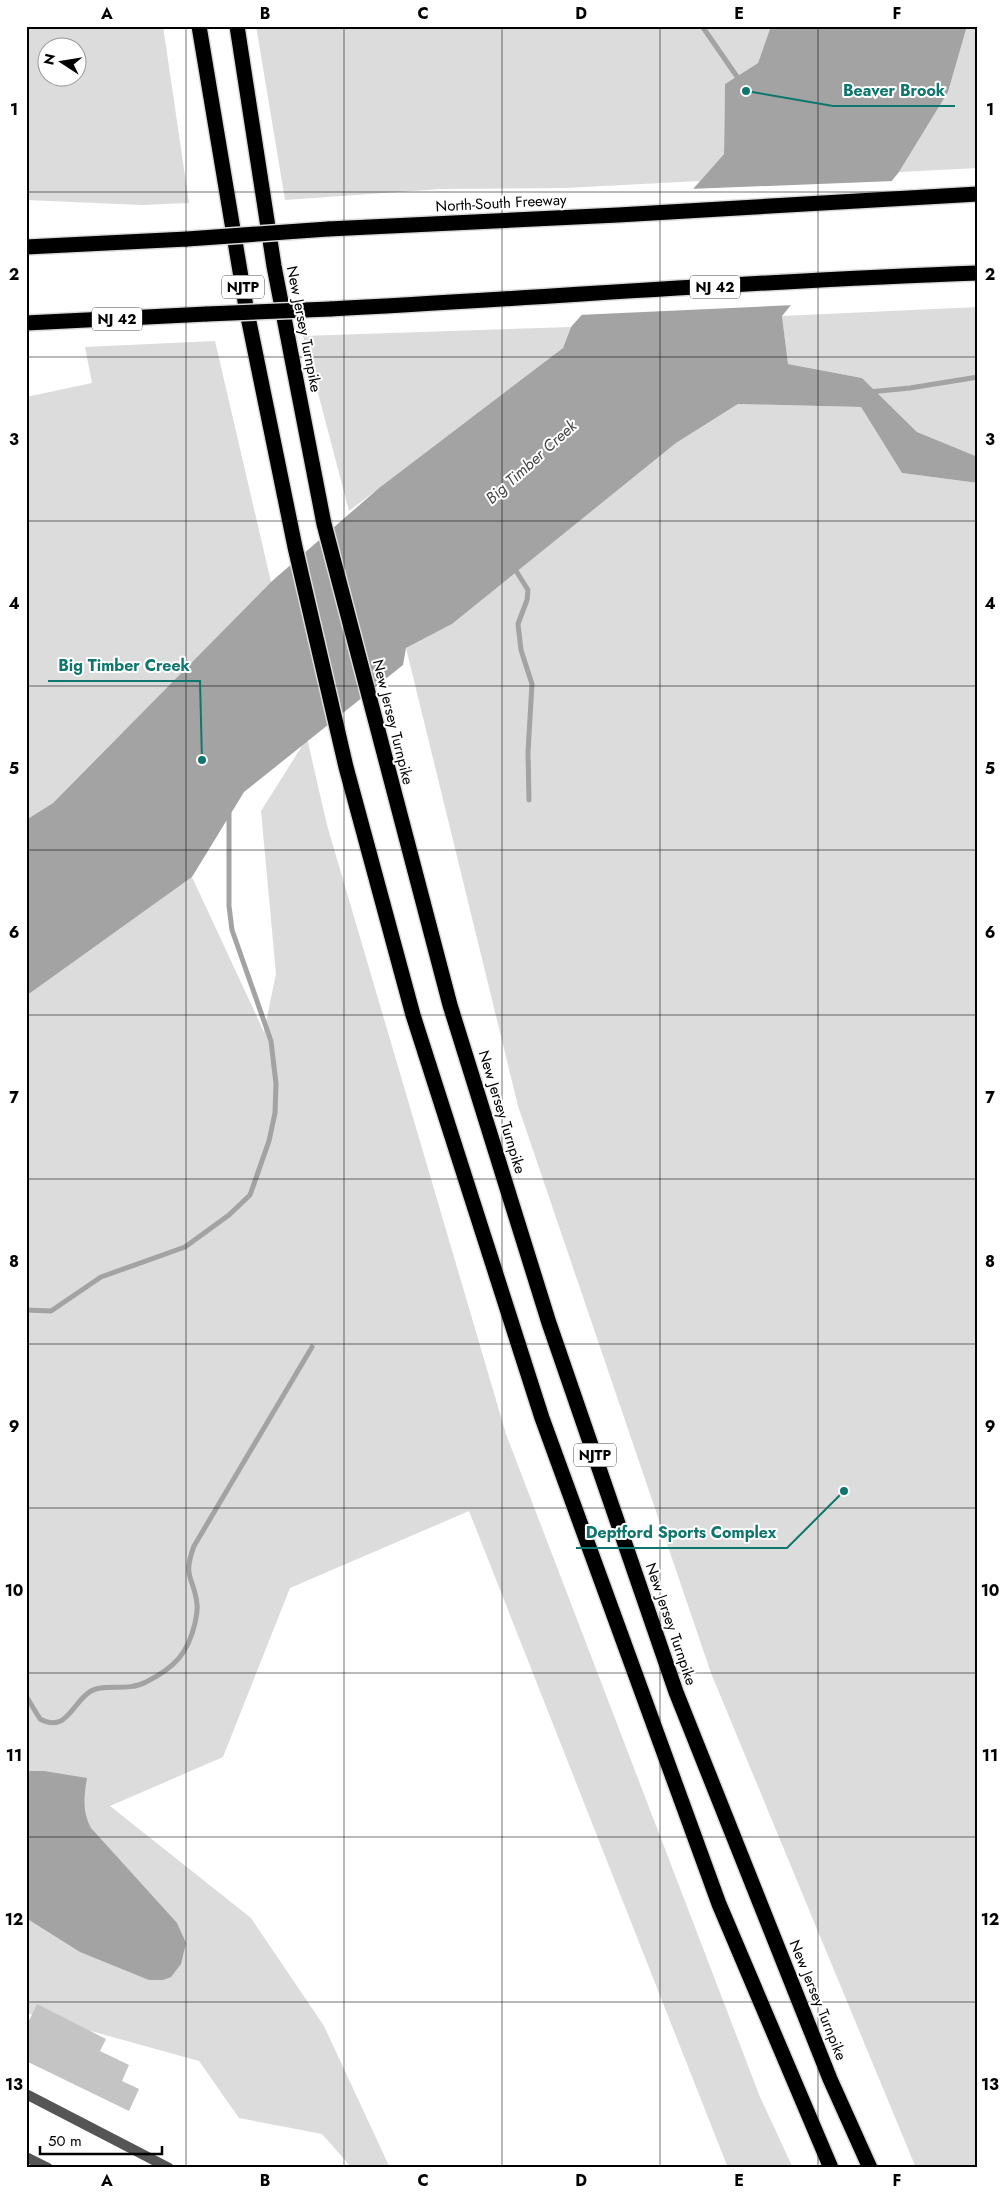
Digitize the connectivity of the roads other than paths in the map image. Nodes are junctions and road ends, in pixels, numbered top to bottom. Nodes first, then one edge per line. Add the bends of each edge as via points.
1 (199, 26) edge
2 (237, 26) edge
3 (978, 194) edge
4 (26, 238) edge
5 (126, 242) junction
6 (26, 247) edge
7 (978, 273) edge
8 (26, 323) edge
9 (26, 2094) edge
10 (26, 2157) edge
11 (48, 2168) edge
12 (169, 2168) edge
13 (831, 2168) edge
14 (870, 2168) edge

1 - 13 highway, NJTP via 246,307 295,547 346,767 413,1015 542,1418 718,1904
2 - 14 highway, New Jersey Turnpike / NJTP via 274,266 324,524 450,1005 562,1360 676,1692 830,2079
3 - 5 highway, North-South Freeway, bridge
4 - 5 highway
5 - 6 highway, North-South Freeway
7 - 8 highway, NJ 42, bridge via 873,276 558,297
9 - 12 street
10 - 11 street

